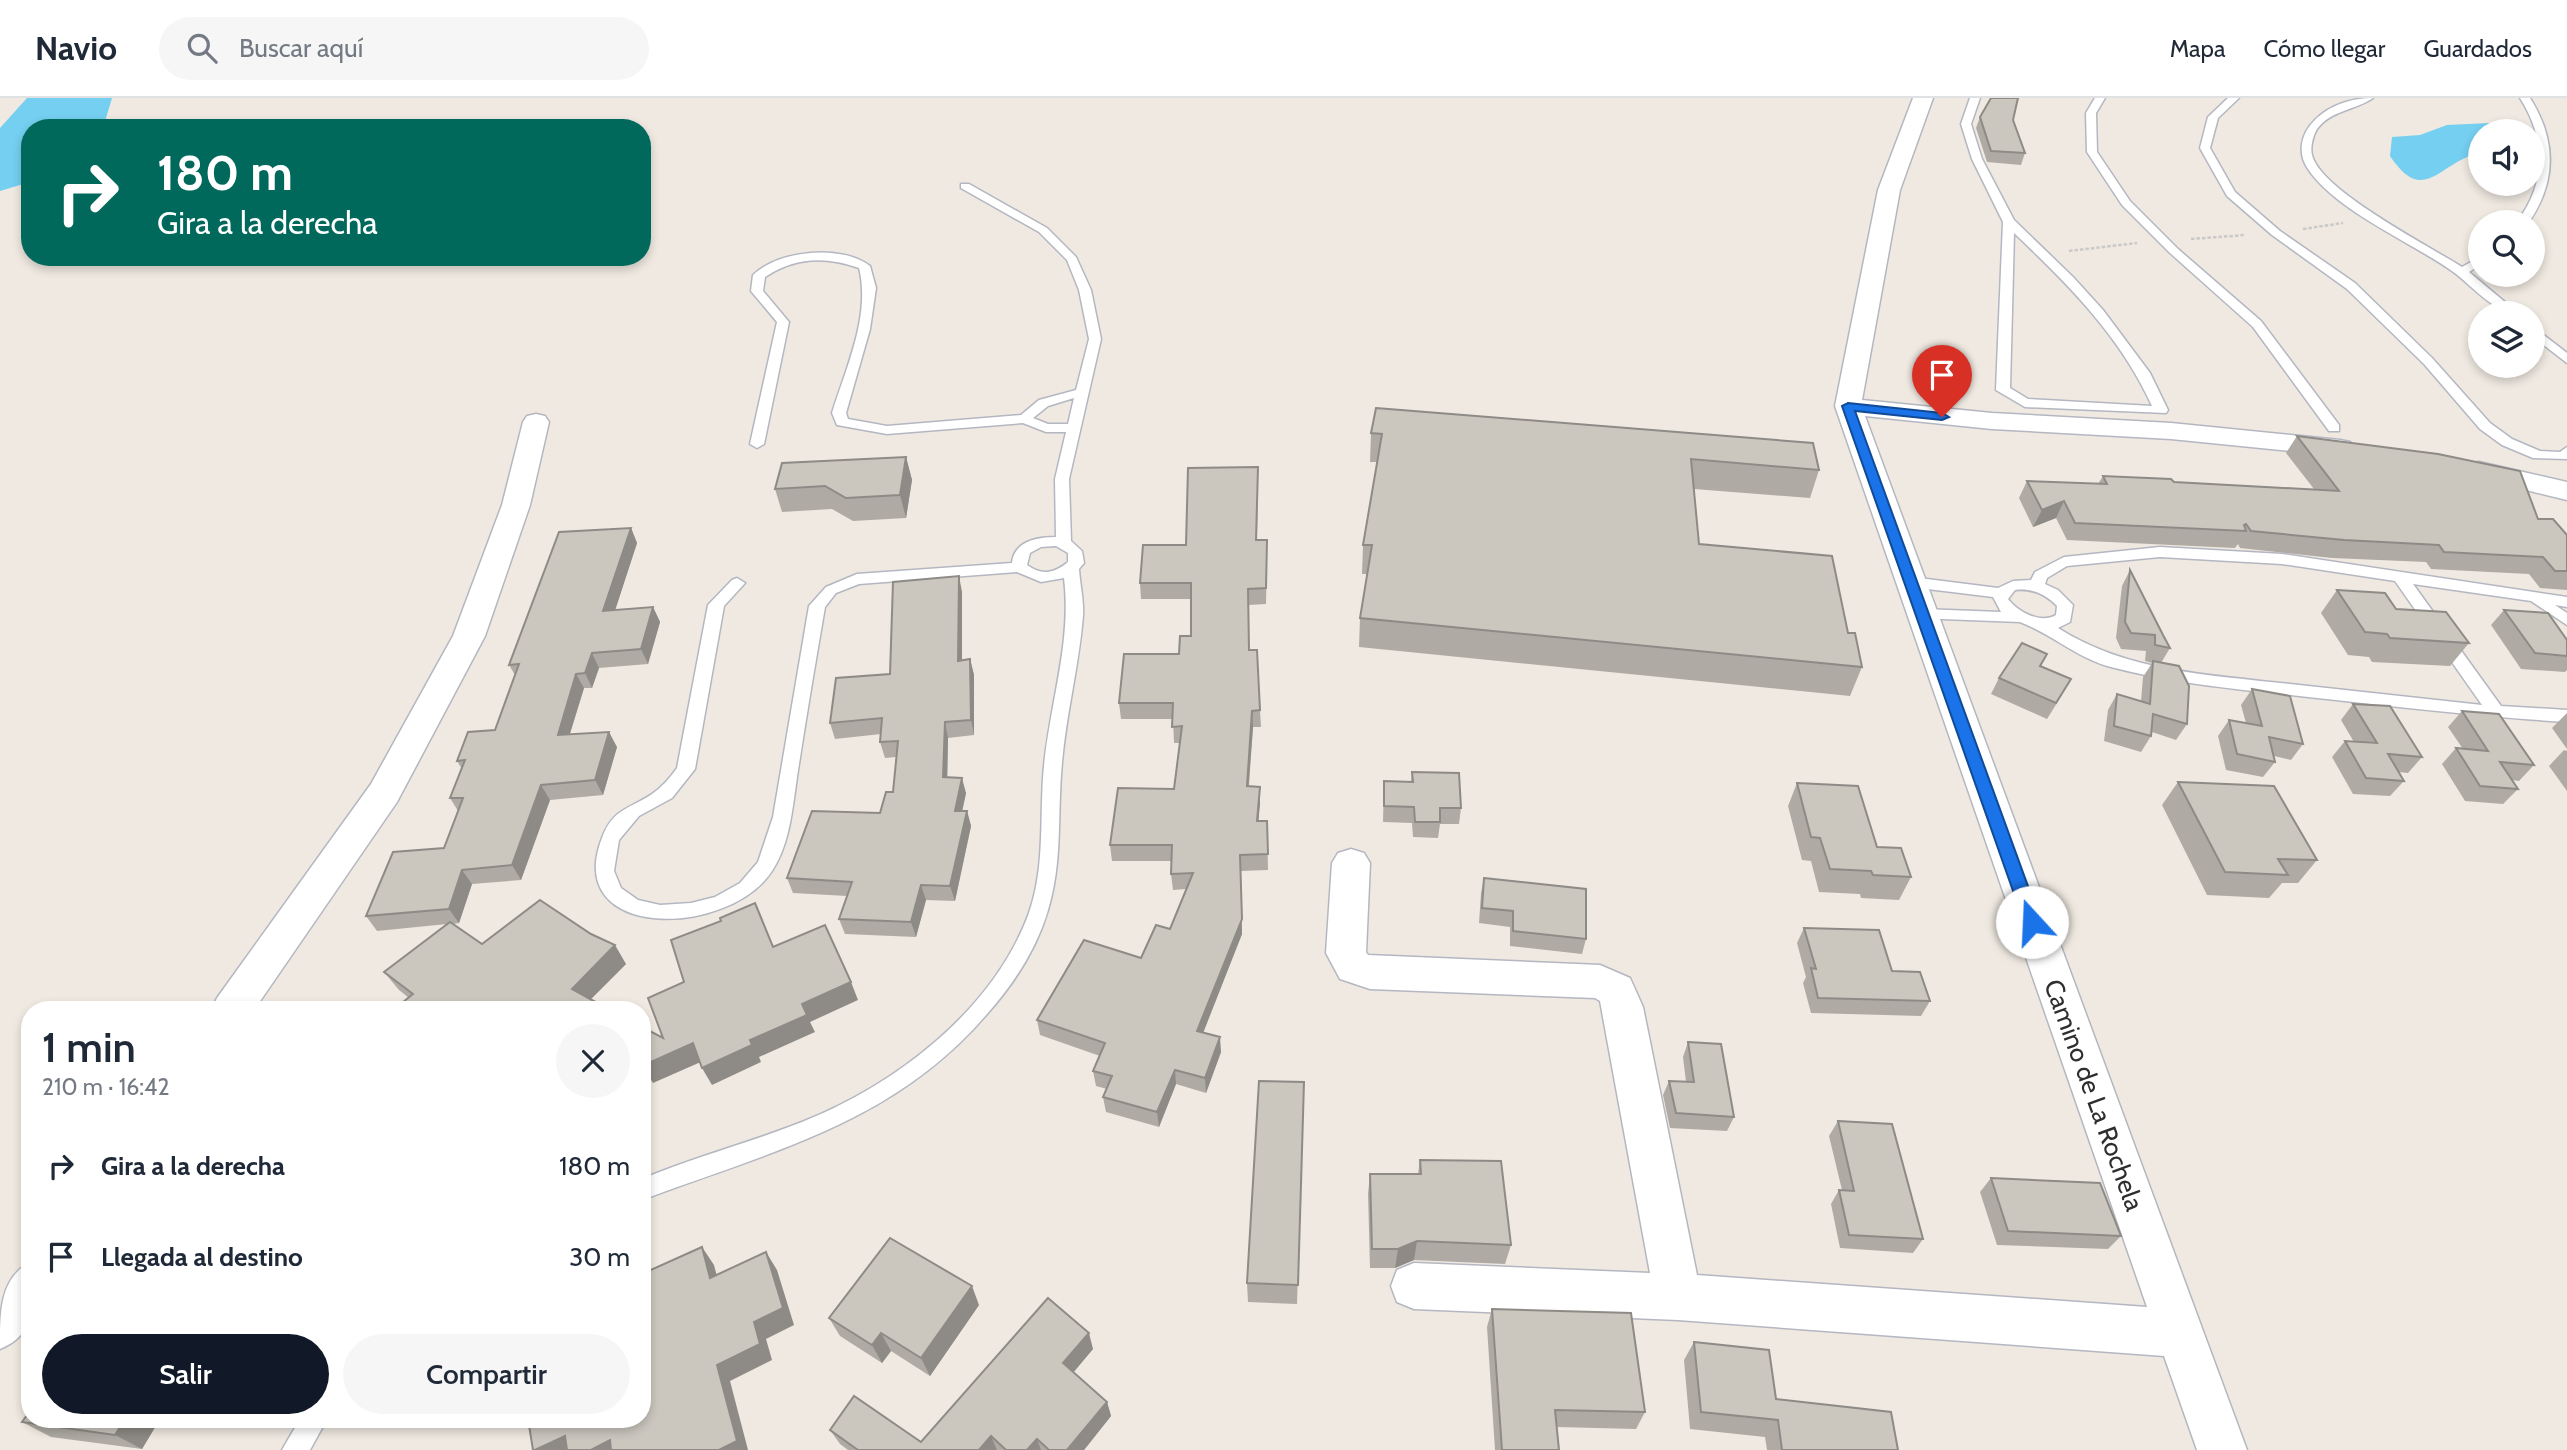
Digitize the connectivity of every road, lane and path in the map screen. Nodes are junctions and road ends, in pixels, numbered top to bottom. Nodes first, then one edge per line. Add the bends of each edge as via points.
1 (1923, 98) edge
2 (1975, 98) edge
3 (2100, 98) edge
4 (2234, 98) edge
5 (2368, 98) edge
6 (2525, 98) edge
7 (965, 186) dead end
8 (2528, 210) edge
9 (2375, 218) junction
10 (2009, 222) junction
11 (2276, 233) junction
12 (2163, 241) junction
13 (2043, 254) junction
14 (2468, 268) edge
15 (2461, 272) junction
16 (2497, 301) edge
17 (2545, 341) edge
18 (2567, 359) edge
19 (1083, 393) junction
20 (1848, 406) junction
21 (1025, 419) junction
22 (536, 422) dead end
23 (1075, 428) junction
24 (2334, 428) dead end
25 (757, 444) dead end
26 (2364, 451) edge
27 (2567, 451) edge
28 (2456, 464) edge
29 (2567, 491) edge
30 (1064, 542) junction
31 (1020, 567) junction
32 (1071, 568) junction
33 (2399, 575) junction
34 (737, 583) dead end
35 (2037, 586) junction
36 (2001, 593) junction
37 (2531, 597) junction
38 (1916, 598) junction
39 (2567, 602) edge
40 (2018, 618) junction
41 (2567, 620) edge
42 (2040, 625) junction
43 (2496, 712) junction
44 (2567, 716) edge
45 (1351, 863) dead end
46 (237, 1001) edge
47 (651, 1186) edge
48 (1414, 1286) dead end
49 (21, 1297) edge
50 (1678, 1297) junction
51 (0, 1325) edge
52 (2179, 1332) junction
53 (310, 1428) edge
54 (295, 1450) edge
55 (2222, 1450) edge

1 - 20 street via 1889,190
2 - 10 lane via 1966,124 1977,159
3 - 12 lane via 2091,113 2092,152 2126,203
4 - 11 lane via 2213,117 2205,148 2231,194
5 - 9 lane via 2317,121 2306,156 2316,172 2347,200
6 - 8 lane via 2538,117 2548,150 2544,176
7 - 19 lane via 1043,230 1072,259 1085,290 1095,339
9 - 11 path
9 - 15 lane
10 - 13 lane
10 - 13 lane via 2003,390 2025,403 2161,410 2129,353 2069,278
11 - 12 path
11 - 27 lane via 2351,286 2428,361 2485,426 2538,455 2564,456
12 - 13 path
12 - 24 lane via 2257,324
14 - 15 lane
15 - 16 lane
17 - 18 lane
19 - 21 lane via 1048,400
19 - 23 lane
20 - 26 street
20 - 38 street, Camino de La Rochela
21 - 23 lane via 1046,428
21 - 25 lane via 887,429 842,422 839,413 864,329 870,288 864,266 842,257 811,255 778,261 759,275 757,291 783,322
22 - 46 street via 516,505 469,636 384,793
23 - 30 lane via 1062,479
28 - 29 street
30 - 31 lane via 1029,546 1019,556
30 - 32 lane via 1075,551 1076,563
31 - 32 lane via 1031,575 1048,577
31 - 34 lane via 857,579 831,590 817,606 782,814 766,866 753,884 730,900 700,910 663,915 632,908 613,894 603,864 611,837 634,811 673,787 686,769 716,605
32 - 47 lane via 1075,613 1058,714 1049,869 1034,926 1004,978 950,1042 878,1096 812,1128
33 - 35 lane via 2282,559 2161,552 2064,562 2040,575
33 - 37 lane
33 - 43 lane
35 - 36 lane via 2012,585
35 - 42 lane via 2060,599 2066,612 2059,622
36 - 38 lane
36 - 40 lane via 2003,606
37 - 39 lane
37 - 41 lane
38 - 40 lane
38 - 52 street, Camino de La Rochela
40 - 42 lane
42 - 43 lane via 2081,650 2113,662 2195,679
43 - 44 lane
45 - 50 street via 1346,953 1354,968 1370,973 1600,982 1616,990
48 - 50 street
49 - 51 street
50 - 52 street
52 - 55 street, Camino de La Rochela
53 - 54 lane

